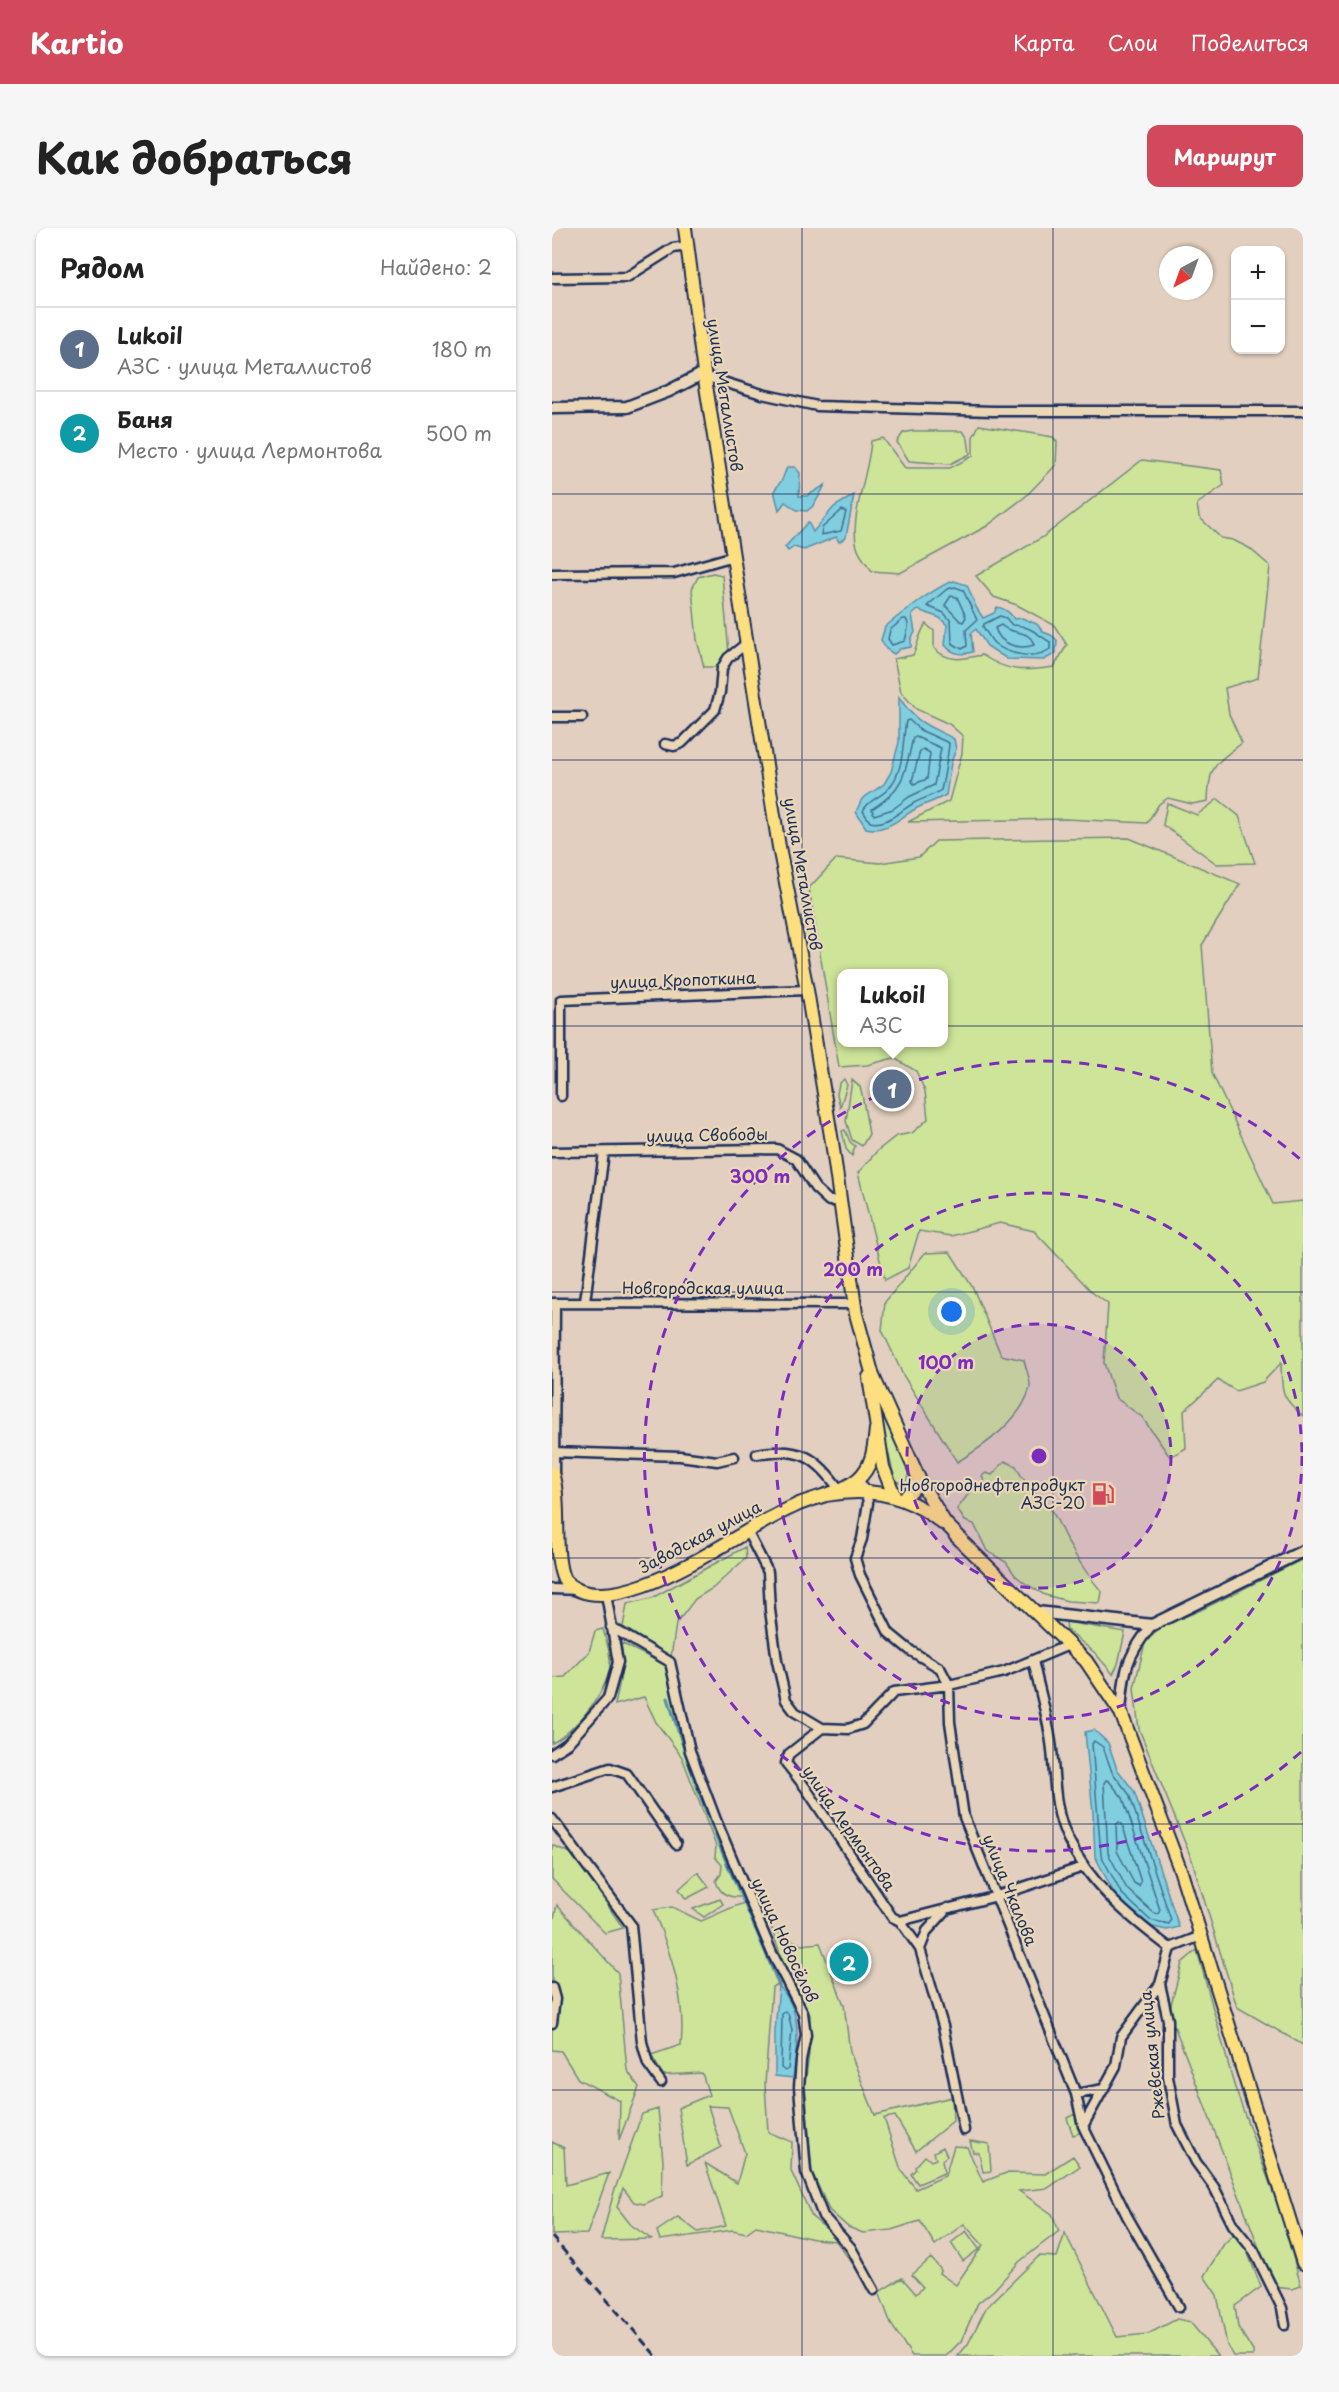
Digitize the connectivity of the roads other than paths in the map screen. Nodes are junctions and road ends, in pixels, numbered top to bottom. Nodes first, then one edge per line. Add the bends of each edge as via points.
1 (684, 234) edge
2 (552, 278) edge
3 (704, 375) junction
4 (552, 408) edge
5 (1303, 411) edge
6 (734, 556) junction
7 (552, 574) edge
8 (747, 643) junction
9 (552, 717) edge
10 (582, 717) dead end
11 (665, 744) dead end
12 (807, 990) junction
13 (561, 1096) dead end
14 (552, 1152) edge
15 (604, 1152) junction
16 (839, 1201) junction
17 (585, 1302) junction
18 (553, 1303) edge
19 (855, 1304) junction
20 (865, 1352) junction
21 (876, 1429) junction
22 (553, 1452) edge
23 (757, 1454) dead end
24 (735, 1457) dead end
25 (553, 1477) edge
26 (858, 1479) junction
27 (920, 1481) junction
28 (840, 1491) junction
29 (866, 1491) junction
30 (898, 1497) junction
31 (747, 1531) junction
32 (961, 1539) junction
33 (1303, 1551) edge
34 (552, 1589) edge
35 (580, 1590) junction
36 (606, 1594) junction
37 (1037, 1612) junction
38 (1152, 1626) junction
39 (611, 1627) junction
40 (1071, 1644) junction
41 (1033, 1660) junction
42 (949, 1685) junction
43 (1121, 1713) junction
44 (822, 1728) junction
45 (552, 1754) edge
46 (552, 1787) edge
47 (552, 1819) edge
48 (676, 1845) dead end
49 (1083, 1867) junction
50 (997, 1896) junction
51 (949, 1908) junction
52 (900, 1921) junction
53 (1201, 1936) junction
54 (1170, 1948) junction
55 (920, 1949) junction
56 (1160, 1984) junction
57 (552, 1988) edge
58 (552, 2023) edge
59 (661, 2082) dead end
60 (1104, 2089) junction
61 (1076, 2094) junction
62 (1083, 2126) junction
63 (964, 2130) dead end
64 (1303, 2263) edge
65 (874, 2290) dead end
66 (1179, 2307) dead end
67 (1285, 2325) dead end

1 - 2 street via 673,248 627,277
1 - 3 main road, улица Металлистов
3 - 4 street via 627,406
3 - 5 street via 817,406 993,411
3 - 6 main road, улица Металлистов
6 - 7 street via 674,573
6 - 8 main road, улица Металлистов
8 - 11 street via 725,662 715,710 682,743
8 - 12 main road, улица Металлистов via 779,847
9 - 10 street
12 - 13 street, улица Кропоткина via 561,1000
12 - 16 main road, улица Металлистов
14 - 15 street, улица Свободы
15 - 16 street, улица Свободы via 777,1149 796,1159 829,1201
15 - 17 street
16 - 19 main road, улица Металлистов
17 - 18 street, Новгородская улица
17 - 19 street, Новгородская улица
18 - 22 street
19 - 20 main road, улица Металлистов
20 - 21 main road
20 - 27 main road, улица Металлистов
21 - 26 main road via 871,1460
21 - 30 main road via 885,1474
22 - 24 street via 717,1461
22 - 25 street
23 - 28 street via 775,1451 807,1455
25 - 35 main road via 554,1558 565,1580
26 - 28 main road
26 - 29 street
27 - 30 main road
27 - 32 main road, улица Металлистов via 945,1522
28 - 29 main road
28 - 31 main road, Заводская улица via 800,1504
29 - 30 main road
29 - 42 street via 867,1514 855,1558 860,1575 889,1633 940,1668
30 - 32 main road via 937,1519
31 - 36 main road, Заводская улица via 652,1582
31 - 44 street via 768,1572 777,1661 786,1700 795,1712
32 - 37 main road
33 - 38 street
34 - 35 street, Заводская улица
35 - 36 main road, Заводская улица
36 - 39 street
37 - 38 street
37 - 40 main road
38 - 43 street via 1135,1646 1124,1673
39 - 45 street via 618,1662 608,1698 567,1744
39 - 65 street, улица Новосёлов via 670,1662 690,1751 716,1820 772,1953 803,2013 806,2035 799,2087 806,2172 823,2216 851,2248
40 - 41 street
40 - 43 main road
41 - 42 street via 1004,1672
41 - 49 street via 1052,1749 1057,1806 1067,1838
42 - 44 street via 894,1692 863,1724 848,1729
42 - 50 street, улица Чкалова via 950,1722 964,1817
43 - 53 main road
44 - 52 street, улица Лермонтова via 789,1754 786,1763 892,1917
46 - 48 street via 610,1768 627,1774
47 - 59 street via 631,1925 642,2042 648,2064
49 - 50 street
49 - 54 street via 1130,1918
50 - 51 street
50 - 61 street, улица Чкалова
51 - 52 street
51 - 55 street via 927,1931
52 - 55 street, улица Лермонтова
53 - 54 street
53 - 64 main road
54 - 56 street, Ржевская улица
55 - 63 street, улица Лермонтова via 943,2026
56 - 60 street via 1122,2037 1116,2067
56 - 67 street, Ржевская улица via 1168,2020 1168,2077 1177,2125 1233,2226 1254,2251 1282,2308
57 - 58 street
60 - 61 street
60 - 62 street
61 - 62 street, улица Чкалова
62 - 66 street, улица Чкалова via 1127,2216

